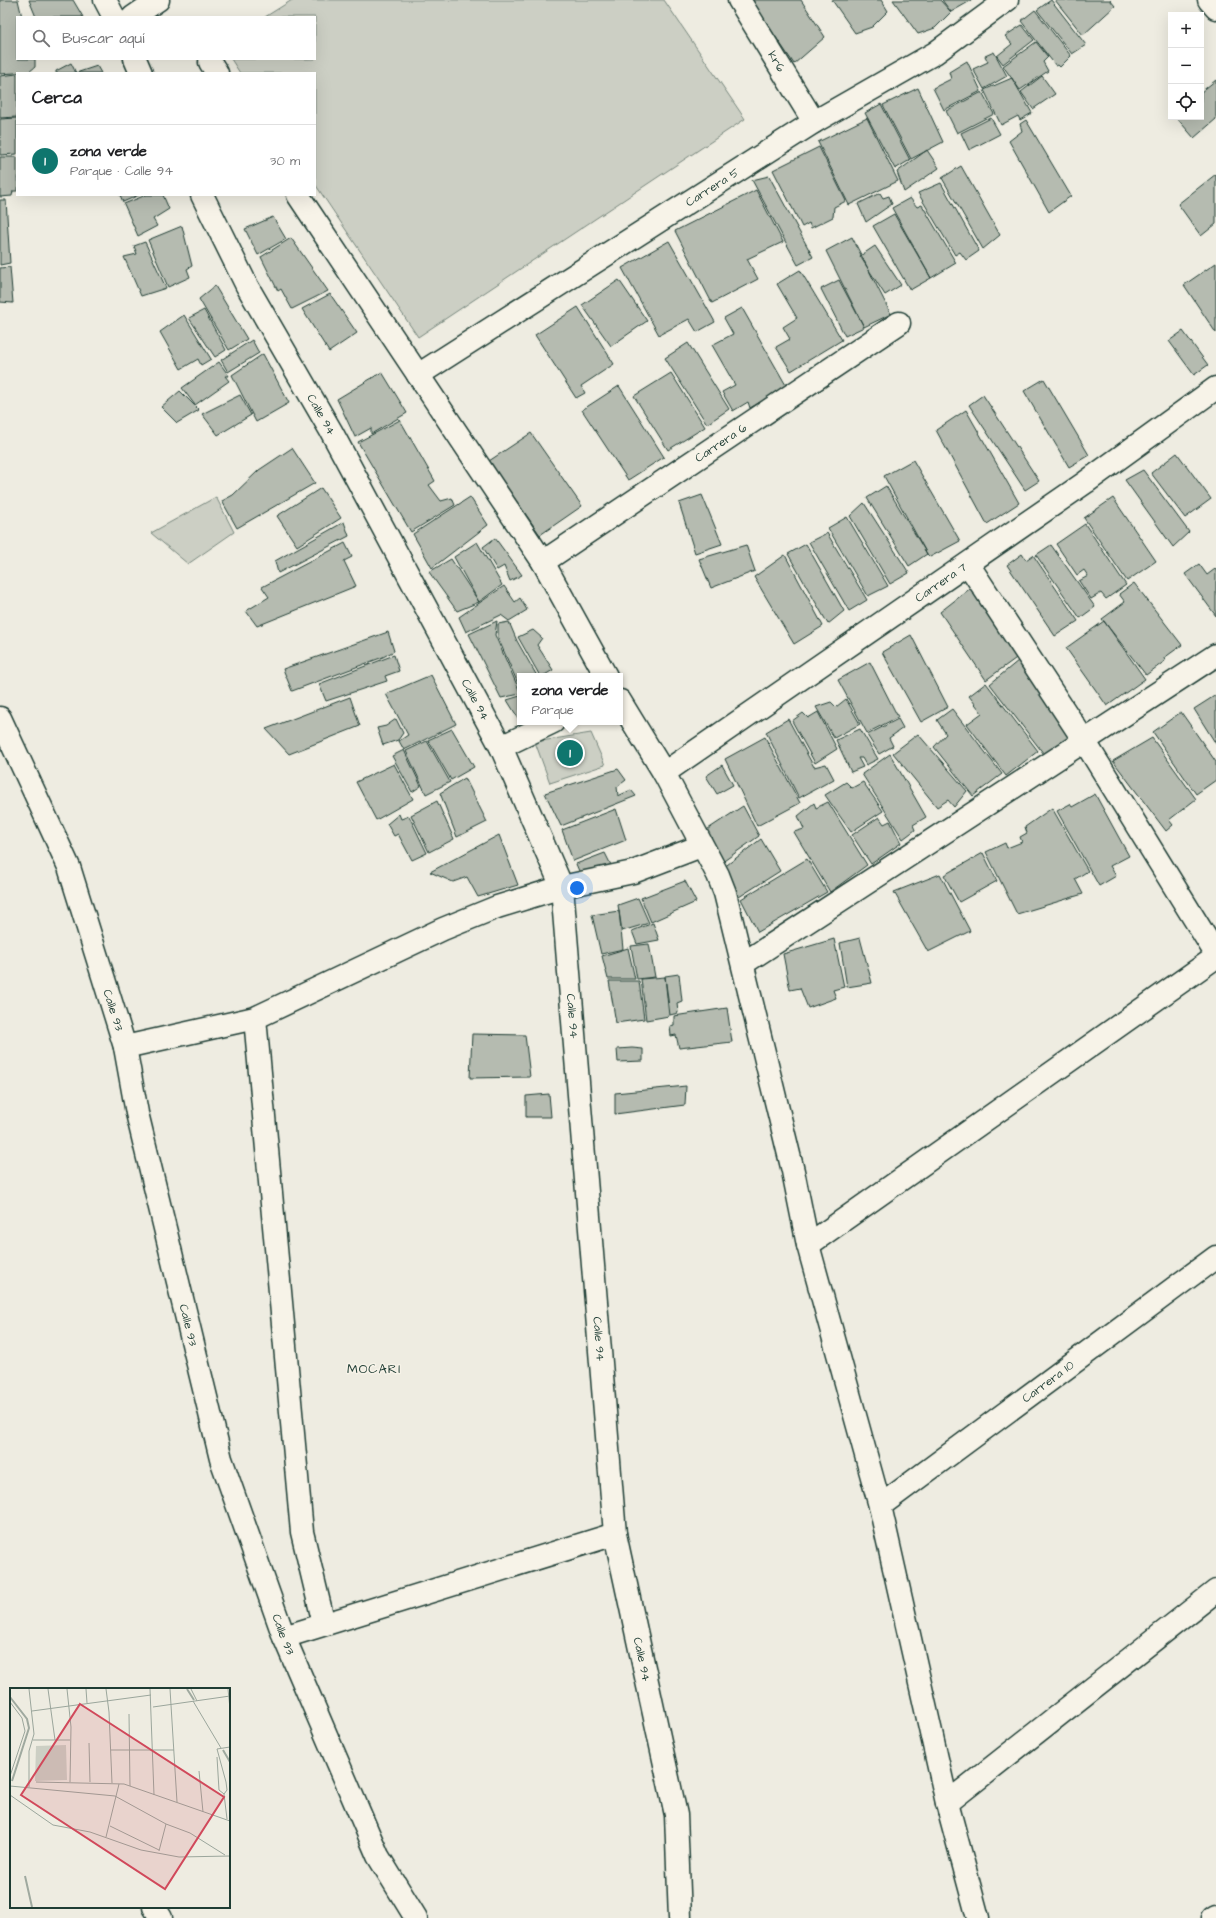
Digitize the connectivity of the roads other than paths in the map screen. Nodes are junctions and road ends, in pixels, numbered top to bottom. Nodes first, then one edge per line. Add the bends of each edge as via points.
1 (105, 0) edge
2 (158, 0) edge
3 (739, 0) edge
4 (1007, 0) edge
5 (1209, 0) edge
6 (1216, 8) edge
7 (113, 16) edge
8 (134, 16) edge
9 (136, 60) edge
10 (142, 72) edge
11 (814, 122) junction
12 (202, 196) edge
13 (299, 196) edge
14 (899, 323) dead end
15 (418, 375) junction
16 (1216, 388) edge
17 (543, 562) junction
18 (968, 564) junction
19 (1216, 655) edge
20 (604, 673) edge
21 (623, 706) edge
22 (0, 718) edge
23 (547, 725) edge
24 (1085, 742) junction
25 (501, 747) junction
26 (664, 773) junction
27 (701, 846) junction
28 (562, 887) junction
29 (1216, 954) edge
30 (1216, 957) edge
31 (744, 963) junction
32 (255, 1018) junction
33 (125, 1048) junction
34 (808, 1244) junction
35 (1216, 1257) edge
36 (880, 1506) junction
37 (616, 1534) junction
38 (1216, 1591) edge
39 (324, 1624) junction
40 (284, 1638) junction
41 (947, 1803) junction
42 (155, 1908) edge
43 (1216, 1916) edge
44 (161, 1918) edge
45 (416, 1918) edge
46 (680, 1918) edge
47 (978, 1918) edge
48 (1213, 1918) edge

1 - 7 street
2 - 8 street
3 - 11 street, kr6
4 - 11 street, Carrera 5 via 935,54
5 - 6 street
9 - 10 street
11 - 15 street, Carrera 5
12 - 25 street, Calle 94 via 246,286 331,431
13 - 15 street
14 - 17 street, Carrera 6
15 - 17 street
16 - 18 street, Carrera 7
17 - 20 street
18 - 24 street
18 - 26 street, Carrera 7
19 - 24 street
21 - 26 street
22 - 33 street, Calle 93 via 69,867
23 - 25 street
24 - 29 street
24 - 31 street
25 - 28 street, Calle 94
26 - 27 street
27 - 28 street via 633,872
27 - 31 street via 726,893
28 - 32 street via 497,906 443,929
28 - 37 street, Calle 94 via 585,1187
30 - 34 street
31 - 34 street
32 - 33 street
32 - 39 street via 302,1532
33 - 40 street, Calle 93 via 137,1113 221,1458
34 - 36 street
35 - 36 street, Carrera 10
36 - 41 street
37 - 39 street
37 - 46 street, Calle 94 via 676,1815
38 - 41 street
39 - 40 street
40 - 45 street, Calle 93 via 378,1856
41 - 47 street
42 - 44 street
43 - 48 street

